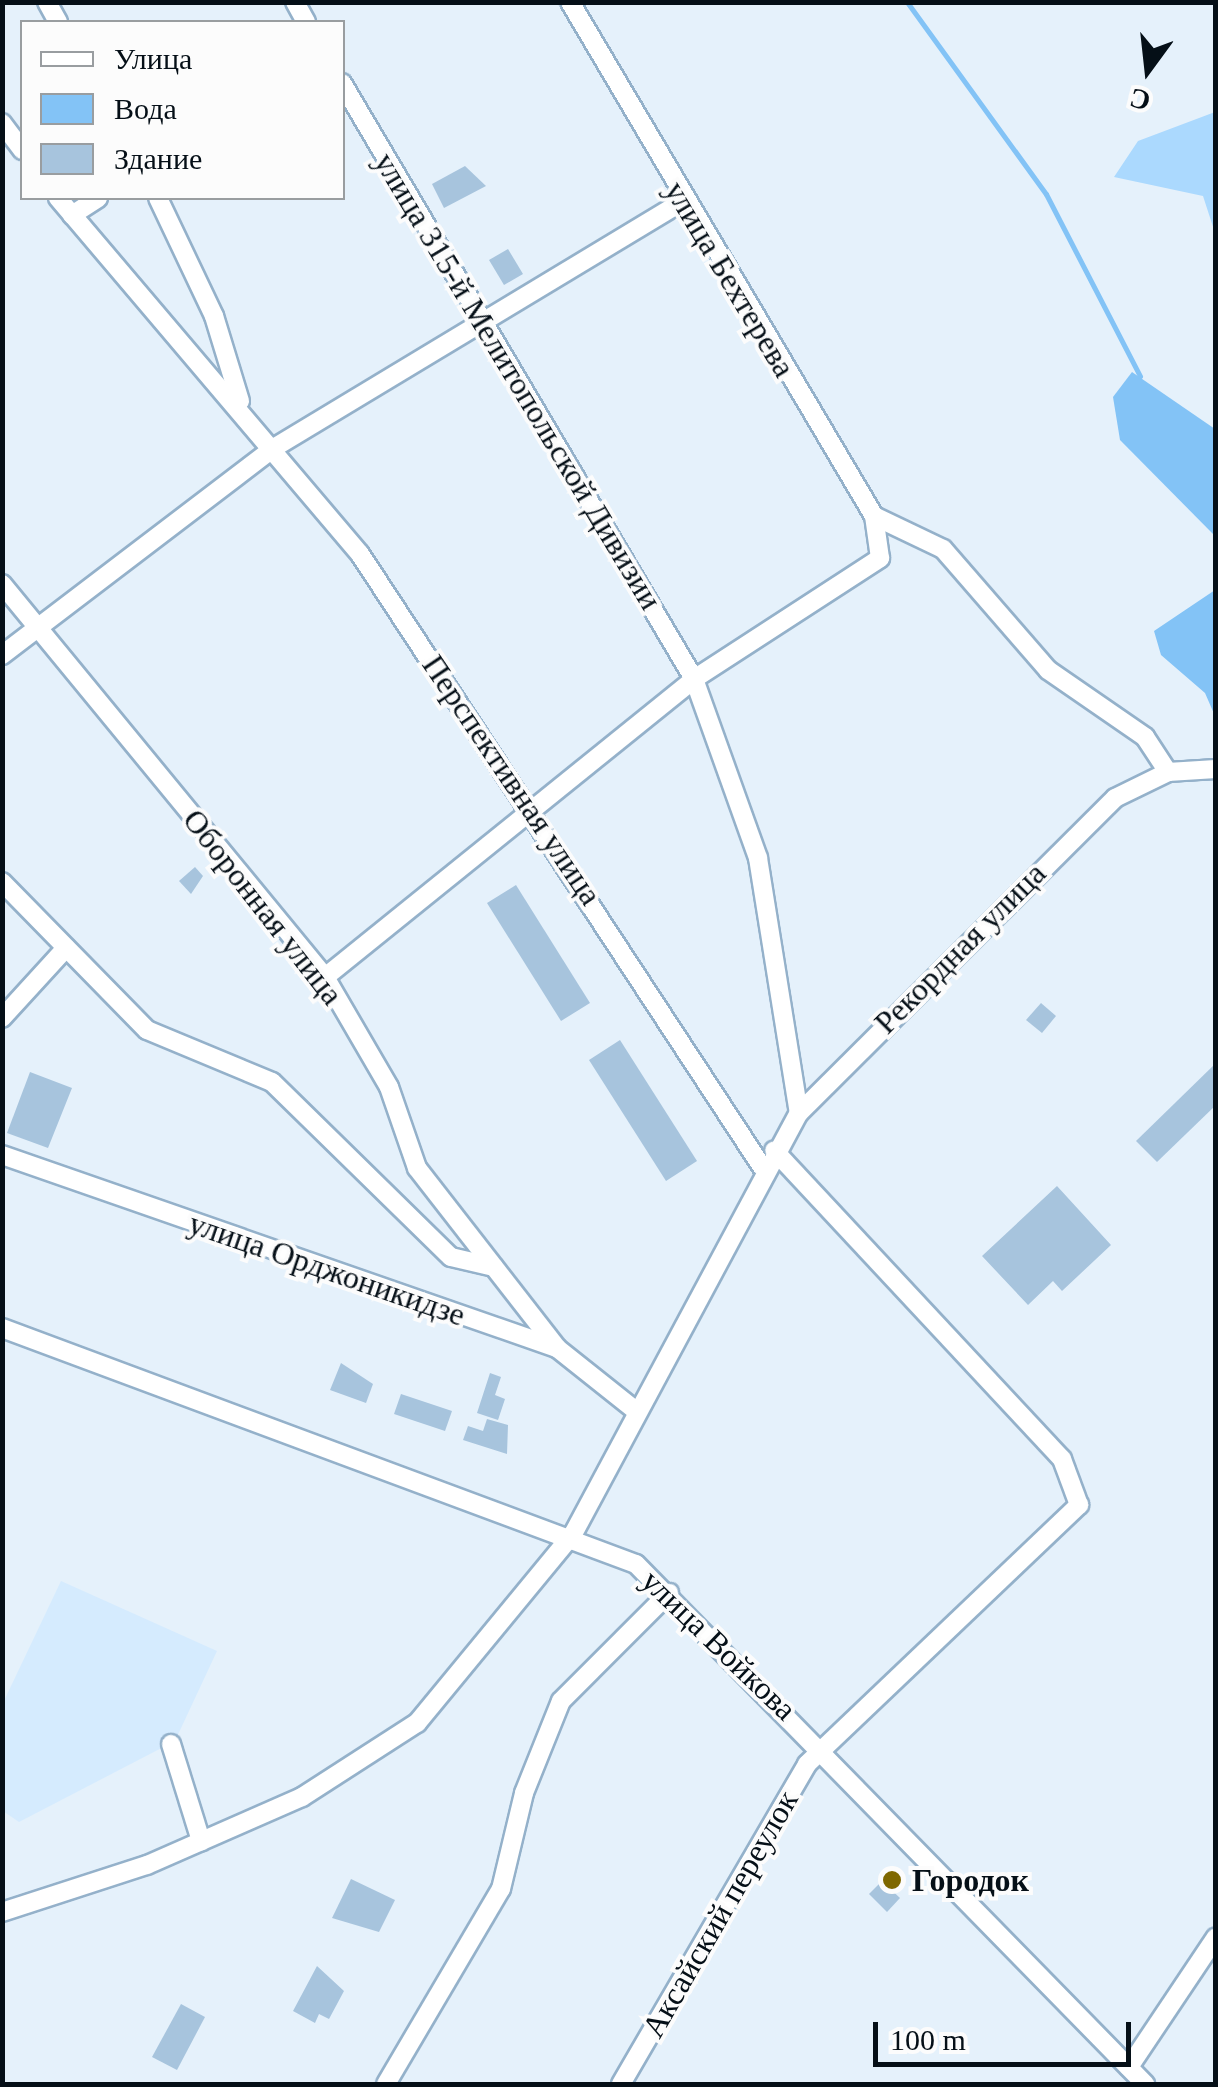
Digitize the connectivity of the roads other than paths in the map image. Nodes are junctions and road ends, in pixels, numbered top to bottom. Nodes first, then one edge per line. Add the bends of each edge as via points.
1 (570, 2) edge
2 (345, 89) edge
3 (2, 124) edge
4 (20, 147) edge
5 (60, 200) edge
6 (95, 200) edge
7 (159, 200) edge
8 (682, 202) junction
9 (72, 216) junction
10 (485, 324) junction
11 (242, 406) junction
12 (272, 449) junction
13 (874, 516) junction
14 (2, 584) edge
15 (38, 627) junction
16 (2, 655) edge
17 (694, 679) junction
18 (1216, 769) edge
19 (1168, 772) junction
20 (532, 808) junction
21 (2, 882) edge
22 (66, 948) junction
23 (325, 977) junction
24 (2, 1018) edge
25 (799, 1113) junction
26 (774, 1150) junction
27 (2, 1156) edge
28 (762, 1167) junction
29 (494, 1267) junction
30 (2, 1328) edge
31 (557, 1348) junction
32 (635, 1410) junction
33 (573, 1534) junction
34 (669, 1592) junction
35 (171, 1744) dead end
36 (822, 1746) junction
37 (201, 1841) junction
38 (2, 1912) edge
39 (1216, 1937) edge
40 (1138, 2080) edge
41 (386, 2084) edge
42 (621, 2084) edge

1 - 8 street, улица Бехтерева
2 - 10 street, улица 315-й Мелитопольской Дивизии
3 - 4 street
5 - 9 street, Перспективная улица
6 - 9 street
7 - 11 street, Перспективная улица via 214,316
8 - 10 street
8 - 13 street, улица Бехтерева
9 - 11 street, Перспективная улица
10 - 12 street
10 - 17 street, улица 315-й Мелитопольской Дивизии
11 - 12 street, Перспективная улица
12 - 15 street
12 - 20 street, Перспективная улица via 360,554
13 - 17 street, улица Бехтерева via 880,558
13 - 19 street via 943,549 1048,670 1144,737
14 - 15 street, Оборонная улица
15 - 16 street
15 - 23 street, Оборонная улица
17 - 20 street
17 - 25 street, улица 315-й Мелитопольской Дивизии via 758,858
18 - 19 street
19 - 25 street, Рекордная улица via 1115,798
20 - 23 street
20 - 28 street, Перспективная улица
21 - 22 street
22 - 24 street
22 - 29 street via 147,1030 272,1082 451,1257
23 - 29 street, Оборонная улица via 390,1087 416,1168
25 - 26 street, Рекордная улица
26 - 28 street, Рекордная улица
26 - 36 street, Аксайский переулок via 1078,1486 1070,1521
27 - 31 street, улица Орджоникидзе
28 - 32 street, Рекордная улица
29 - 31 street, Оборонная улица
30 - 33 street, улица Войкова
31 - 32 street, улица Орджоникидзе
32 - 33 street, Рекордная улица
33 - 34 street, улица Войкова via 627,1558
33 - 37 street, Рекордная улица via 417,1723 302,1797
34 - 36 street, улица Войкова
34 - 41 street via 562,1701 524,1793 500,1889
35 - 37 street
36 - 40 street, улица Войкова
36 - 42 street, Аксайский переулок
37 - 38 street, Рекордная улица
39 - 40 street

